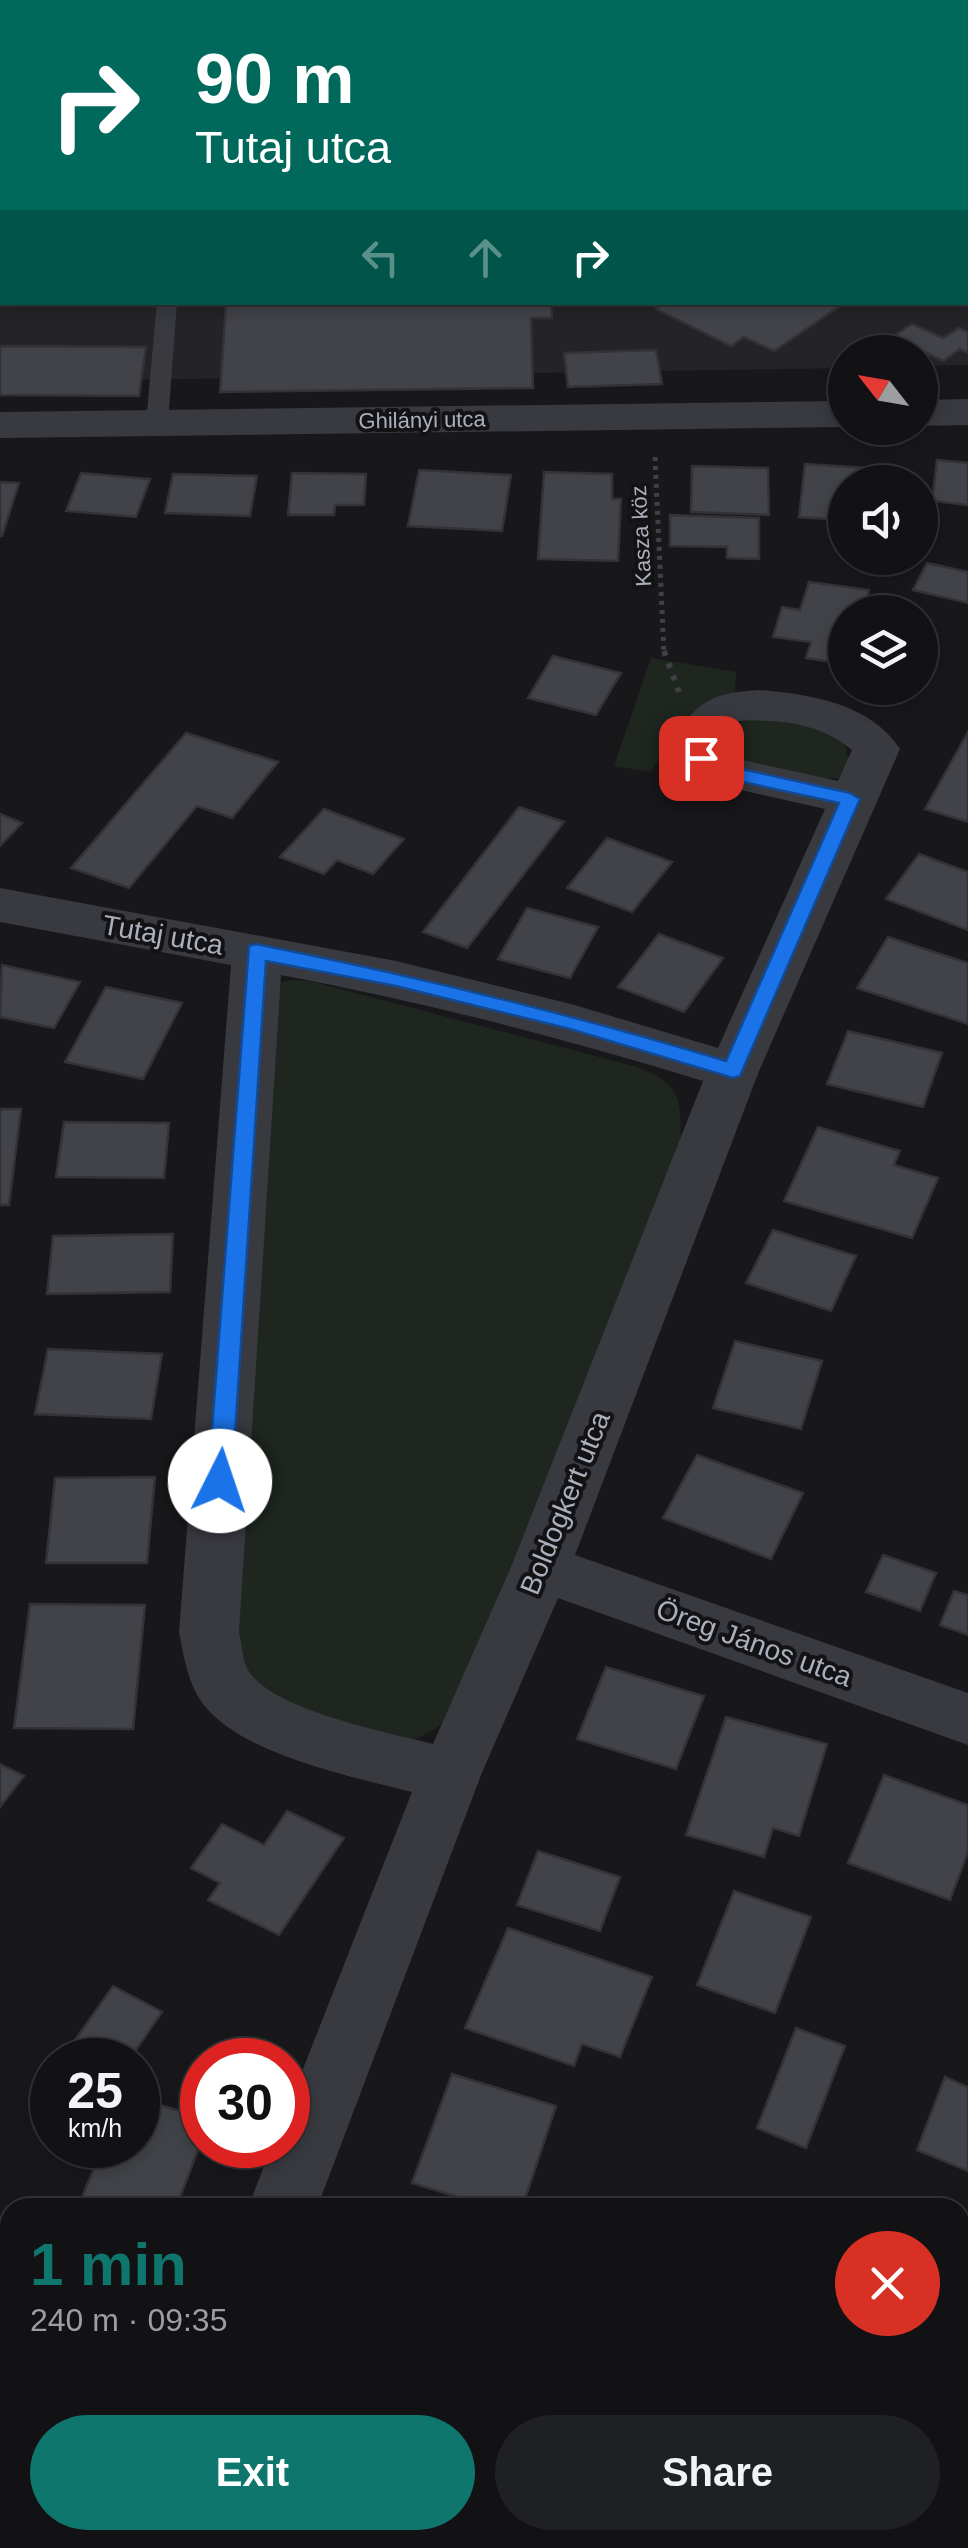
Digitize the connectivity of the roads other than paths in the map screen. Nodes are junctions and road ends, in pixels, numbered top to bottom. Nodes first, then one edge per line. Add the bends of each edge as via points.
1 (167, 305) edge
2 (938, 412) edge
3 (968, 412) edge
4 (828, 414) edge
5 (157, 423) junction
6 (0, 426) edge
7 (850, 799) dead end
8 (0, 905) edge
9 (256, 952) junction
10 (733, 1070) junction
11 (541, 1567) junction
12 (968, 1720) edge
13 (450, 1775) junction
14 (286, 2198) edge

1 - 5 lane
2 - 3 street
4 - 5 street, Ghilányi utca
5 - 6 street, Ghilányi utca
7 - 10 street, Boldogkert utca
8 - 9 street, Tutaj utca
9 - 10 street, Tutaj utca via 571,1022
9 - 13 street via 210,1632 216,1662 241,1702 277,1726
10 - 11 street, Boldogkert utca
11 - 12 street, Öreg János utca
11 - 13 street, Boldogkert utca
13 - 14 street, Boldogkert utca

